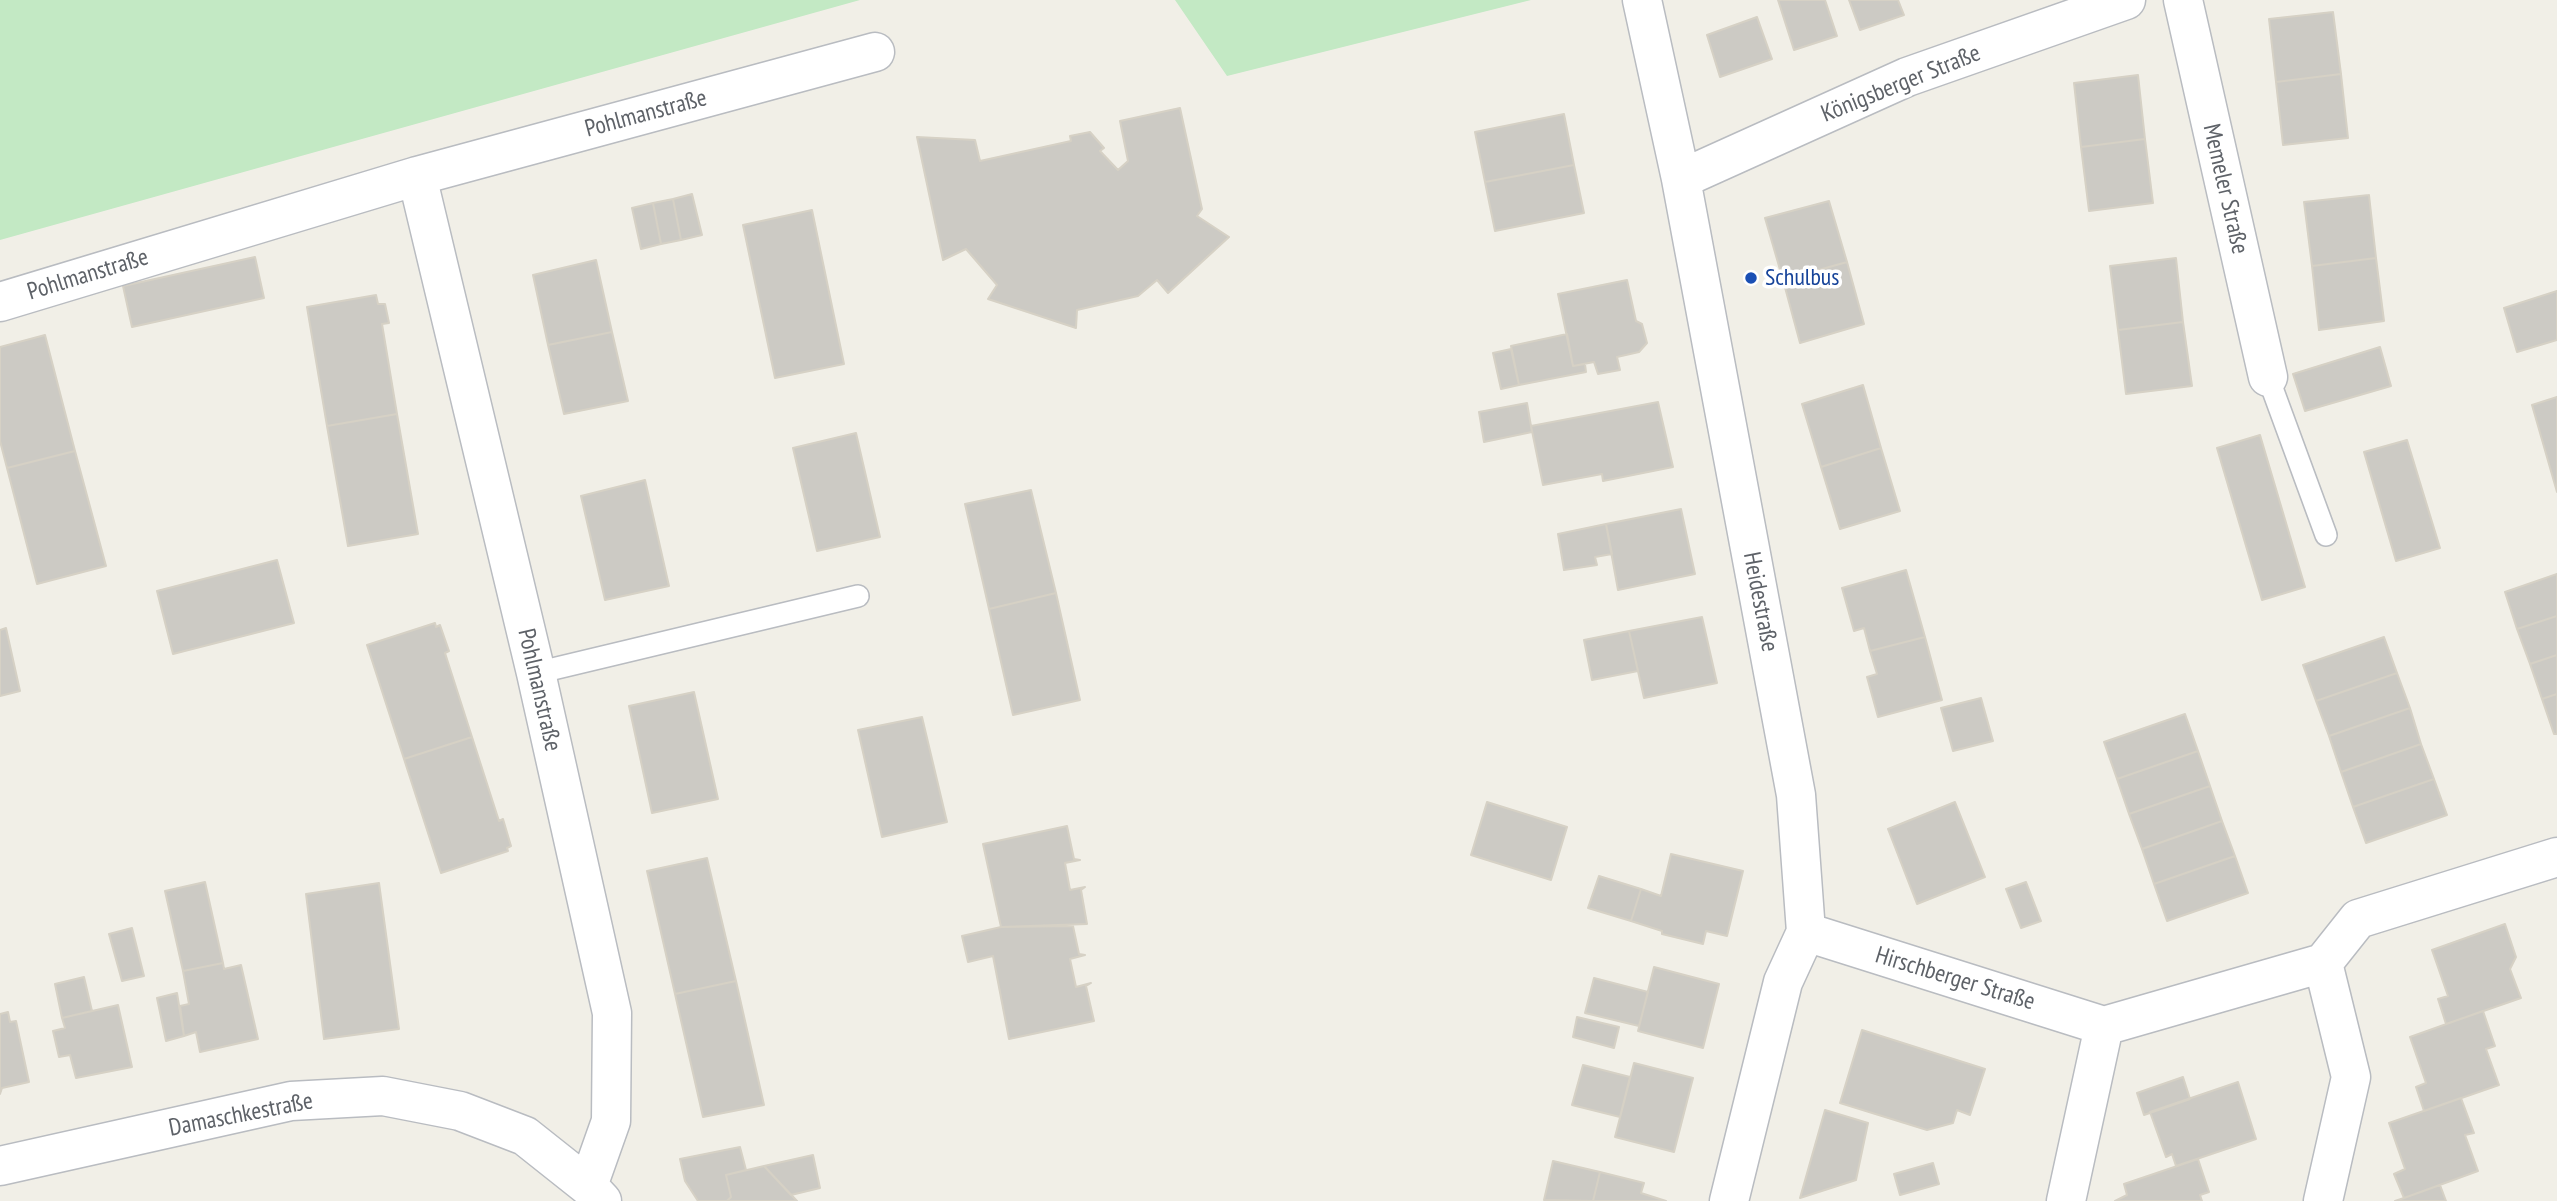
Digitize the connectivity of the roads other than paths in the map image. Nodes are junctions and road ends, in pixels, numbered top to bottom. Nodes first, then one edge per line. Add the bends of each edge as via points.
1 (1642, 0) edge
2 (2126, 0) edge
3 (2183, 0) edge
4 (875, 52) dead end
5 (417, 176) junction
6 (1681, 179) junction
7 (0, 302) edge
8 (2268, 377) joint
9 (2326, 535) dead end
10 (858, 596) dead end
11 (536, 673) junction
12 (2557, 857) edge
13 (1806, 932) junction
14 (2323, 963) junction
15 (2104, 1026) junction
16 (0, 1166) edge
17 (595, 1194) edge
18 (1729, 1201) edge
19 (2066, 1201) edge
20 (2323, 1201) edge

1 - 6 street, Heidestraße
2 - 6 street, Königsberger Straße via 1907,77
3 - 8 street, Memeler Straße
4 - 5 street, Pohlmanstraße
5 - 7 street, Pohlmanstraße
5 - 11 street, Pohlmanstraße
6 - 13 street, Heidestraße via 1796,795
8 - 9 lane
10 - 11 lane
11 - 17 street, Pohlmanstraße via 612,1013 611,1121
12 - 14 street via 2358,919
13 - 15 street, Hirschberger Straße
13 - 18 street, Heidestraße via 1783,982
14 - 15 street
14 - 20 street via 2351,1077
15 - 19 street
16 - 17 street, Damaschkestraße via 291,1101 383,1096 460,1111 525,1136

